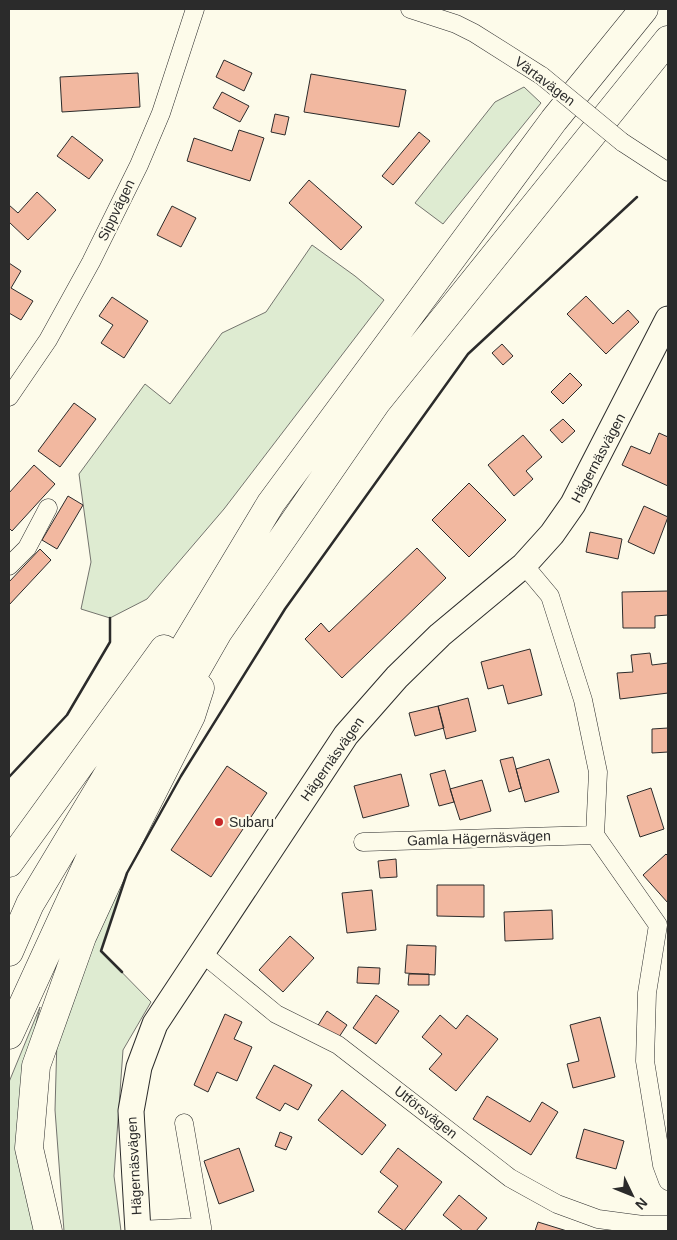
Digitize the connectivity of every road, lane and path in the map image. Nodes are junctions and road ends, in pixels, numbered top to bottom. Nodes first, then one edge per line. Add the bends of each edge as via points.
1 (195, 9) edge
2 (410, 9) edge
3 (644, 9) edge
4 (668, 40) edge
5 (668, 172) edge
6 (665, 333) edge
7 (9, 397) edge
8 (271, 503) junction
9 (48, 508) dead end
10 (524, 565) junction
11 (9, 566) edge
12 (218, 632) junction
13 (595, 835) junction
14 (363, 842) dead end
15 (9, 863) edge
16 (663, 927) edge
17 (9, 952) edge
18 (203, 954) junction
19 (9, 1035) edge
20 (184, 1123) dead end
21 (668, 1181) edge
22 (668, 1225) edge
23 (202, 1229) edge
24 (48, 1231) edge
25 (138, 1231) edge

1 - 7 street, Sippvägen via 161,113 139,165 48,340
2 - 5 street, Värtavägen, bridge via 474,33 542,76 622,142
3 - 8 highway via 554,120
4 - 12 highway via 376,402
6 - 10 street, Hägernäsvägen via 573,504
8 - 15 highway
8 - 17 highway via 30,904
9 - 11 street via 26,548
10 - 13 street via 550,596 583,700 598,772
10 - 18 street, Hägernäsvägen via 440,635 396,677 346,735
12 - 19 highway via 96,845
12 - 24 highway via 191,716 82,937 36,1066 29,1148
13 - 14 street, Gamla Hägernäsvägen
13 - 16 street
16 - 21 street via 646,993 645,1061 662,1165
18 - 22 street, Utförsvägen via 276,1014 338,1045 510,1178 557,1204 598,1219
18 - 25 street, Hägernäsvägen via 155,1024 138,1067 131,1111
20 - 23 street
23 - 25 street

